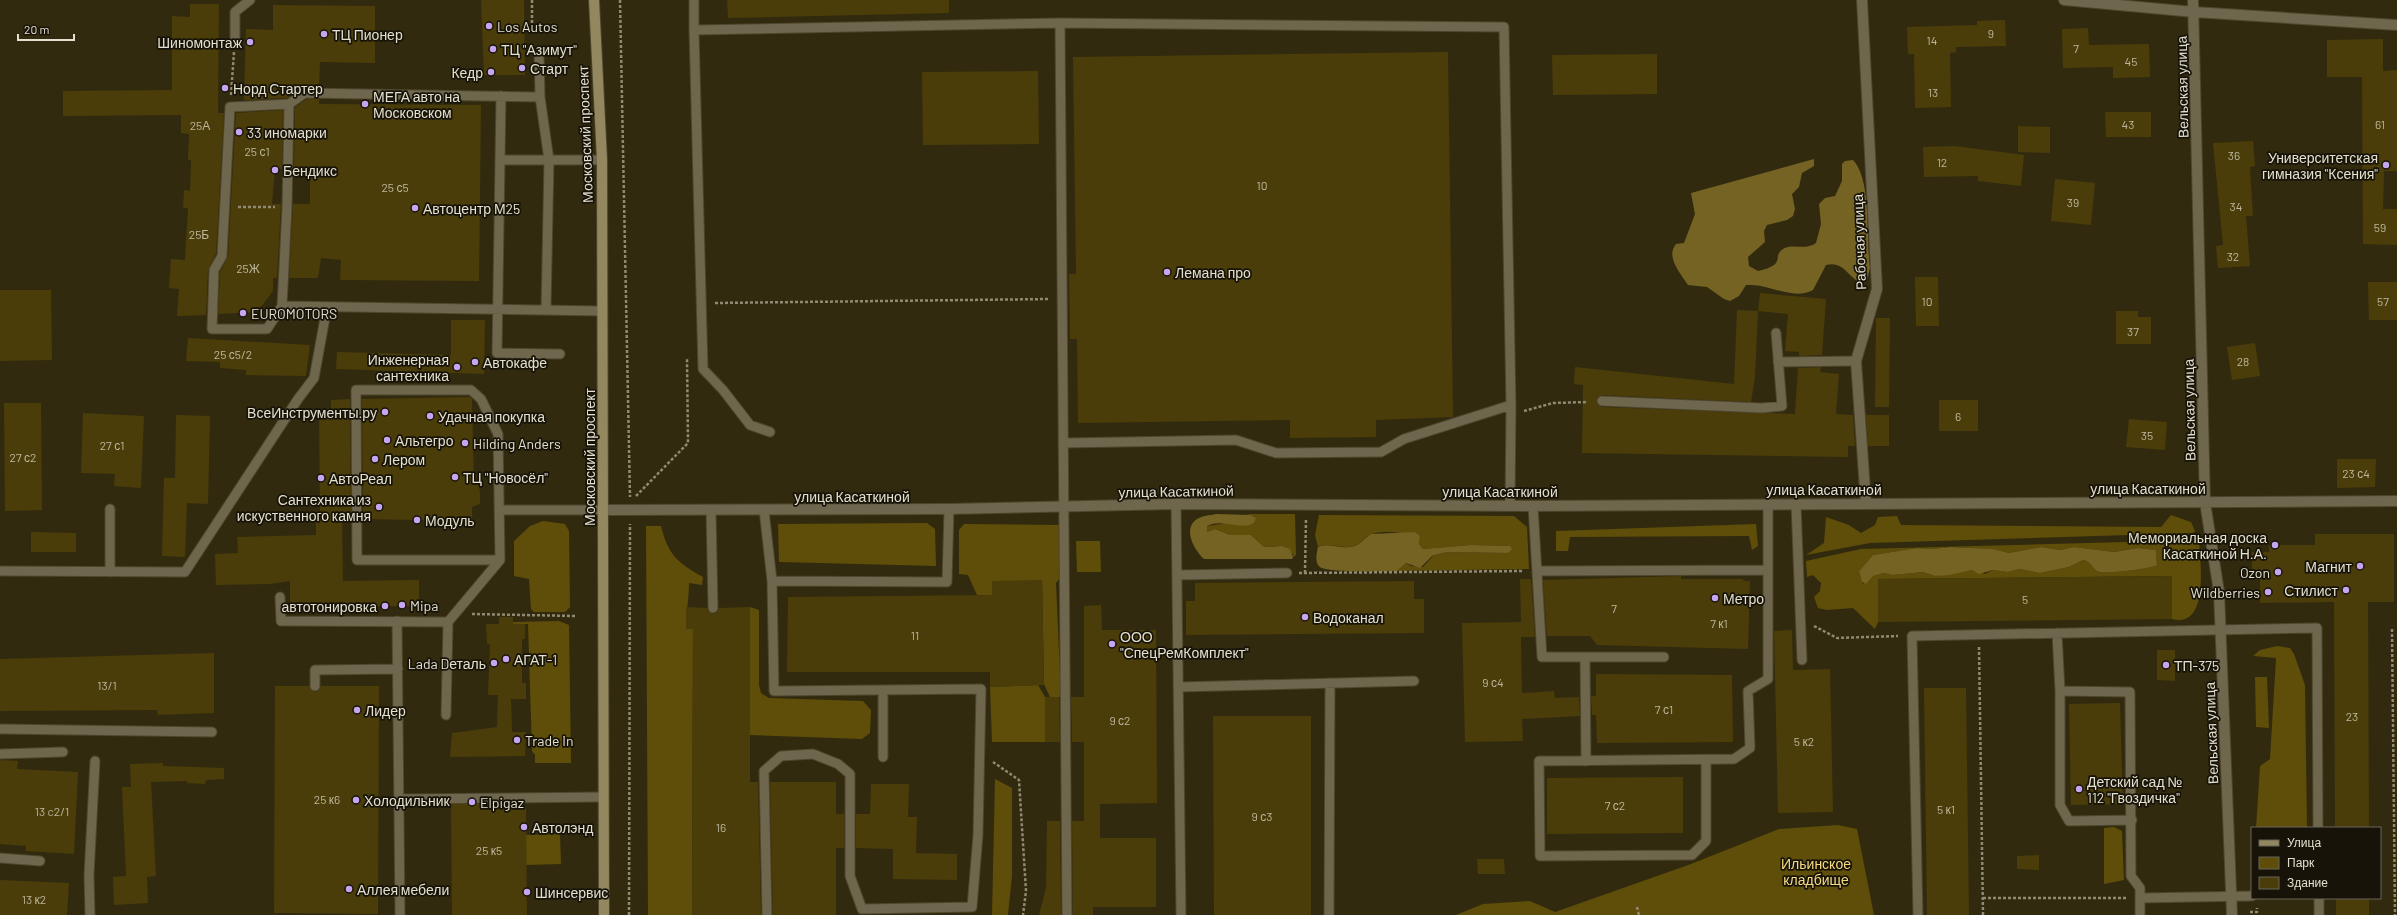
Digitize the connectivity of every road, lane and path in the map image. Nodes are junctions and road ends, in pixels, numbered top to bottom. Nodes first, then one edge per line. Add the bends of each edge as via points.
1 (250, 0) edge
2 (532, 0) edge
3 (594, 0) edge
4 (620, 0) edge
5 (694, 0) edge
6 (1862, 0) edge
7 (2064, 0) edge
8 (2193, 0) edge
9 (2194, 12) junction
10 (1060, 23) junction
11 (2397, 26) edge
12 (694, 30) junction
13 (532, 34) dead end
14 (235, 38) joint
15 (539, 52) dead end
16 (501, 96) junction
17 (540, 97) junction
18 (289, 104) junction
19 (230, 107) junction
20 (500, 160) junction
21 (549, 160) junction
22 (602, 160) junction
23 (225, 207) junction
24 (287, 208) junction
25 (1062, 299) junction
26 (701, 303) junction
27 (282, 306) junction
28 (327, 307) junction
29 (497, 310) junction
30 (546, 310) junction
31 (602, 311) junction
32 (1776, 332) dead end
33 (687, 350) dead end
34 (560, 354) dead end
35 (1778, 362) junction
36 (1856, 362) junction
37 (1602, 401) joint
38 (1510, 405) junction
39 (1510, 415) junction
40 (770, 432) dead end
41 (1064, 443) junction
42 (2397, 500) edge
43 (2205, 502) junction
44 (1768, 503) junction
45 (1176, 504) junction
46 (1305, 504) junction
47 (1796, 504) junction
48 (1866, 504) junction
49 (1510, 505) junction
50 (1064, 506) junction
51 (1533, 506) junction
52 (110, 508) dead end
53 (949, 509) junction
54 (500, 510) junction
55 (603, 510) junction
56 (630, 510) junction
57 (711, 510) junction
58 (764, 510) junction
59 (500, 560) junction
60 (1767, 570) junction
61 (0, 571) edge
62 (1538, 571) junction
63 (110, 572) junction
64 (1287, 573) joint
65 (1306, 573) junction
66 (1178, 575) junction
67 (772, 581) junction
68 (280, 596) dead end
69 (713, 608) dead end
70 (455, 614) junction
71 (575, 616) dead end
72 (1801, 620) junction
73 (397, 621) junction
74 (448, 622) junction
75 (2392, 629) dead end
76 (2221, 631) junction
77 (2057, 633) junction
78 (1979, 635) junction
79 (1912, 636) junction
80 (1585, 657) junction
81 (1664, 657) dead end
82 (1802, 660) dead end
83 (398, 669) junction
84 (1414, 682) dead end
85 (1330, 684) junction
86 (315, 686) dead end
87 (1179, 687) junction
88 (883, 690) junction
89 (2060, 691) junction
90 (446, 715) dead end
91 (0, 728) edge
92 (212, 732) dead end
93 (63, 752) dead end
94 (979, 753) junction
95 (0, 754) edge
96 (883, 757) dead end
97 (1706, 760) junction
98 (95, 761) dead end
99 (1586, 761) junction
100 (604, 798) junction
101 (399, 799) junction
102 (2132, 820) junction
103 (2318, 827) edge
104 (0, 858) edge
105 (40, 861) dead end
106 (2231, 896) junction
107 (2251, 896) edge
108 (1983, 898) junction
109 (2140, 898) junction
110 (2319, 899) edge
111 (1637, 906) dead end
112 (90, 915) edge
113 (400, 915) edge
114 (604, 915) edge
115 (629, 915) edge
116 (767, 915) edge
117 (1023, 915) edge
118 (1067, 915) edge
119 (1181, 915) edge
120 (1329, 915) edge
121 (1639, 915) edge
122 (1918, 915) edge
123 (1983, 915) edge
124 (2140, 915) edge
125 (2232, 915) edge
126 (2319, 915) edge
127 (2396, 915) edge

1 - 14 lane via 235,12
2 - 13 path
3 - 22 main road, Московский проспект
4 - 33 path via 630,502 688,443
5 - 12 lane
6 - 36 street, Рабочая улица via 1877,289
7 - 9 street
8 - 9 street, Вельская улица
9 - 11 street
9 - 43 street, Вельская улица
10 - 12 lane
10 - 25 lane
10 - 38 lane via 1504,27
12 - 26 lane
14 - 19 path
15 - 17 lane
16 - 17 lane
16 - 18 lane via 305,93
16 - 20 lane
17 - 21 lane
18 - 19 lane
18 - 24 lane
19 - 23 lane
20 - 21 lane
20 - 29 lane
21 - 22 lane
21 - 30 lane
22 - 31 main road, Московский проспект
23 - 24 path
23 - 27 lane via 222,256 214,270 212,328 267,329
24 - 27 lane
25 - 26 path
25 - 41 lane
26 - 40 lane via 703,369 750,425
27 - 28 lane
28 - 29 lane
28 - 63 lane via 314,378 185,572
29 - 30 lane
29 - 34 lane via 497,353
30 - 31 lane
31 - 55 main road, Московский проспект
32 - 35 lane
35 - 36 lane
35 - 37 lane via 1782,406 1762,408
36 - 48 street, Рабочая улица
37 - 39 path via 1553,404
38 - 39 lane
38 - 41 lane via 1404,439 1381,452 1276,453 1236,440
39 - 49 lane
41 - 50 lane
42 - 43 street, улица Касаткиной
43 - 48 street, улица Касаткиной
43 - 76 street, Вельская улица via 2219,592
44 - 47 street, улица Касаткиной
44 - 51 street, улица Касаткиной
44 - 60 lane
45 - 46 street, улица Касаткиной
45 - 50 street, улица Касаткиной
45 - 66 lane
46 - 49 street, улица Касаткиной
46 - 65 path
47 - 48 street, улица Касаткиной
47 - 72 lane
49 - 51 street, улица Касаткиной
50 - 53 street, улица Касаткиной
50 - 118 lane
51 - 62 lane
52 - 63 lane
53 - 58 street, улица Касаткиной
53 - 67 lane via 947,582
54 - 55 lane
54 - 59 lane
54 - 59 lane via 498,434 481,399 471,390 356,390 356,560
55 - 56 street, улица Касаткиной
55 - 100 main road, Московский проспект
56 - 57 street, улица Касаткиной
56 - 115 path
57 - 58 street, улица Касаткиной
57 - 69 lane
58 - 67 lane
59 - 70 lane
60 - 62 lane
60 - 97 lane via 1768,679 1748,691 1750,748 1734,759
61 - 63 lane
62 - 65 path
62 - 80 lane via 1542,657
64 - 65 path
64 - 66 lane
66 - 87 lane
67 - 88 lane via 774,691
68 - 73 lane via 280,621
70 - 71 path
70 - 74 lane
72 - 79 path via 1837,638
72 - 82 lane
73 - 74 lane
73 - 83 lane
74 - 90 lane
75 - 127 path
76 - 77 lane
76 - 103 lane via 2316,628
76 - 106 street, Вельская улица
77 - 78 lane
77 - 89 lane
78 - 79 lane
78 - 108 path
79 - 122 lane
80 - 81 lane
80 - 99 lane
83 - 86 lane via 315,670
83 - 101 lane
84 - 85 lane
85 - 87 lane
85 - 120 lane
87 - 119 lane
88 - 94 lane via 981,689
88 - 96 lane
89 - 102 lane via 2060,805 2066,816 2069,821
89 - 102 lane via 2130,692
91 - 92 lane
93 - 95 lane
94 - 116 lane via 978,835 972,907 862,908 850,876 850,774 838,764 813,754 781,756 764,771
94 - 117 path via 1019,780 1026,891
97 - 99 lane
97 - 99 lane via 1706,841 1692,855 1540,856 1539,761
98 - 112 lane via 89,875
100 - 101 lane
100 - 114 main road, Московский проспект
101 - 113 lane
102 - 109 lane via 2131,876 2140,888
104 - 105 lane
106 - 107 lane
106 - 109 lane
106 - 125 street, Вельская улица
108 - 109 path
108 - 123 path
109 - 124 lane
110 - 126 lane
111 - 121 path

